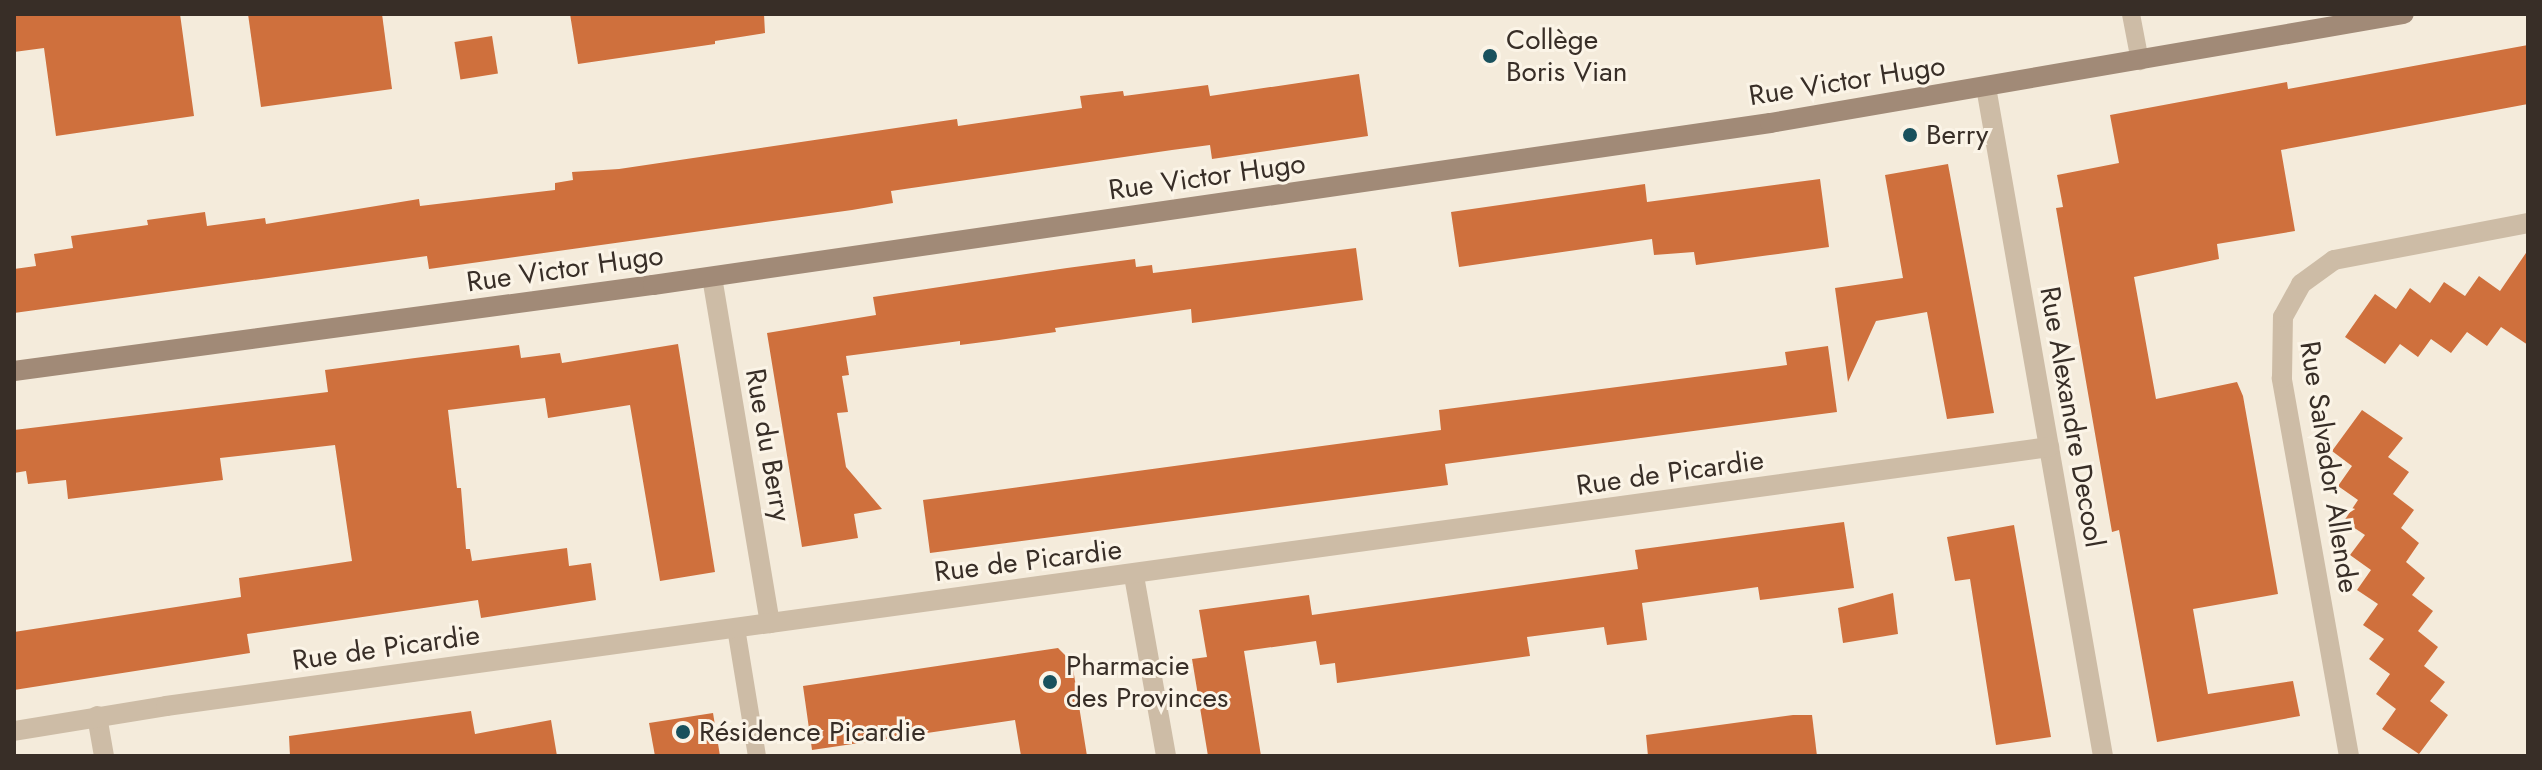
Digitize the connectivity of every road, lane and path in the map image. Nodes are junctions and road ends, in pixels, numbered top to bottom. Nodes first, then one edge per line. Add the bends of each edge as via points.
1 (2131, 14) edge
2 (2404, 14) edge
3 (2348, 19) edge
4 (2140, 61) junction
5 (1986, 87) junction
6 (2528, 223) edge
7 (712, 277) junction
8 (14, 371) edge
9 (2049, 447) junction
10 (1134, 576) junction
11 (770, 623) junction
12 (736, 628) junction
13 (97, 716) junction
14 (14, 731) edge
15 (104, 756) edge
16 (757, 756) edge
17 (1166, 756) edge
18 (2103, 756) edge
19 (2349, 756) edge

1 - 4 lane
2 - 3 street, Rue Victor Hugo
3 - 4 street, Rue Victor Hugo
4 - 5 street, Rue Victor Hugo
5 - 7 street, Rue Victor Hugo
5 - 9 street, Rue Alexandre Decool
6 - 19 street, Rue Salvador Allende via 2334,260 2301,284 2283,317 2282,378
7 - 8 street, Rue Victor Hugo
7 - 11 street, Rue du Berry
9 - 10 street, Rue de Picardie
9 - 18 street, Rue Alexandre Decool
10 - 11 street, Rue de Picardie
10 - 17 street
11 - 12 street, Rue de Picardie
12 - 13 street, Rue de Picardie
12 - 16 lane
13 - 14 street, Rue de Picardie
13 - 15 street

